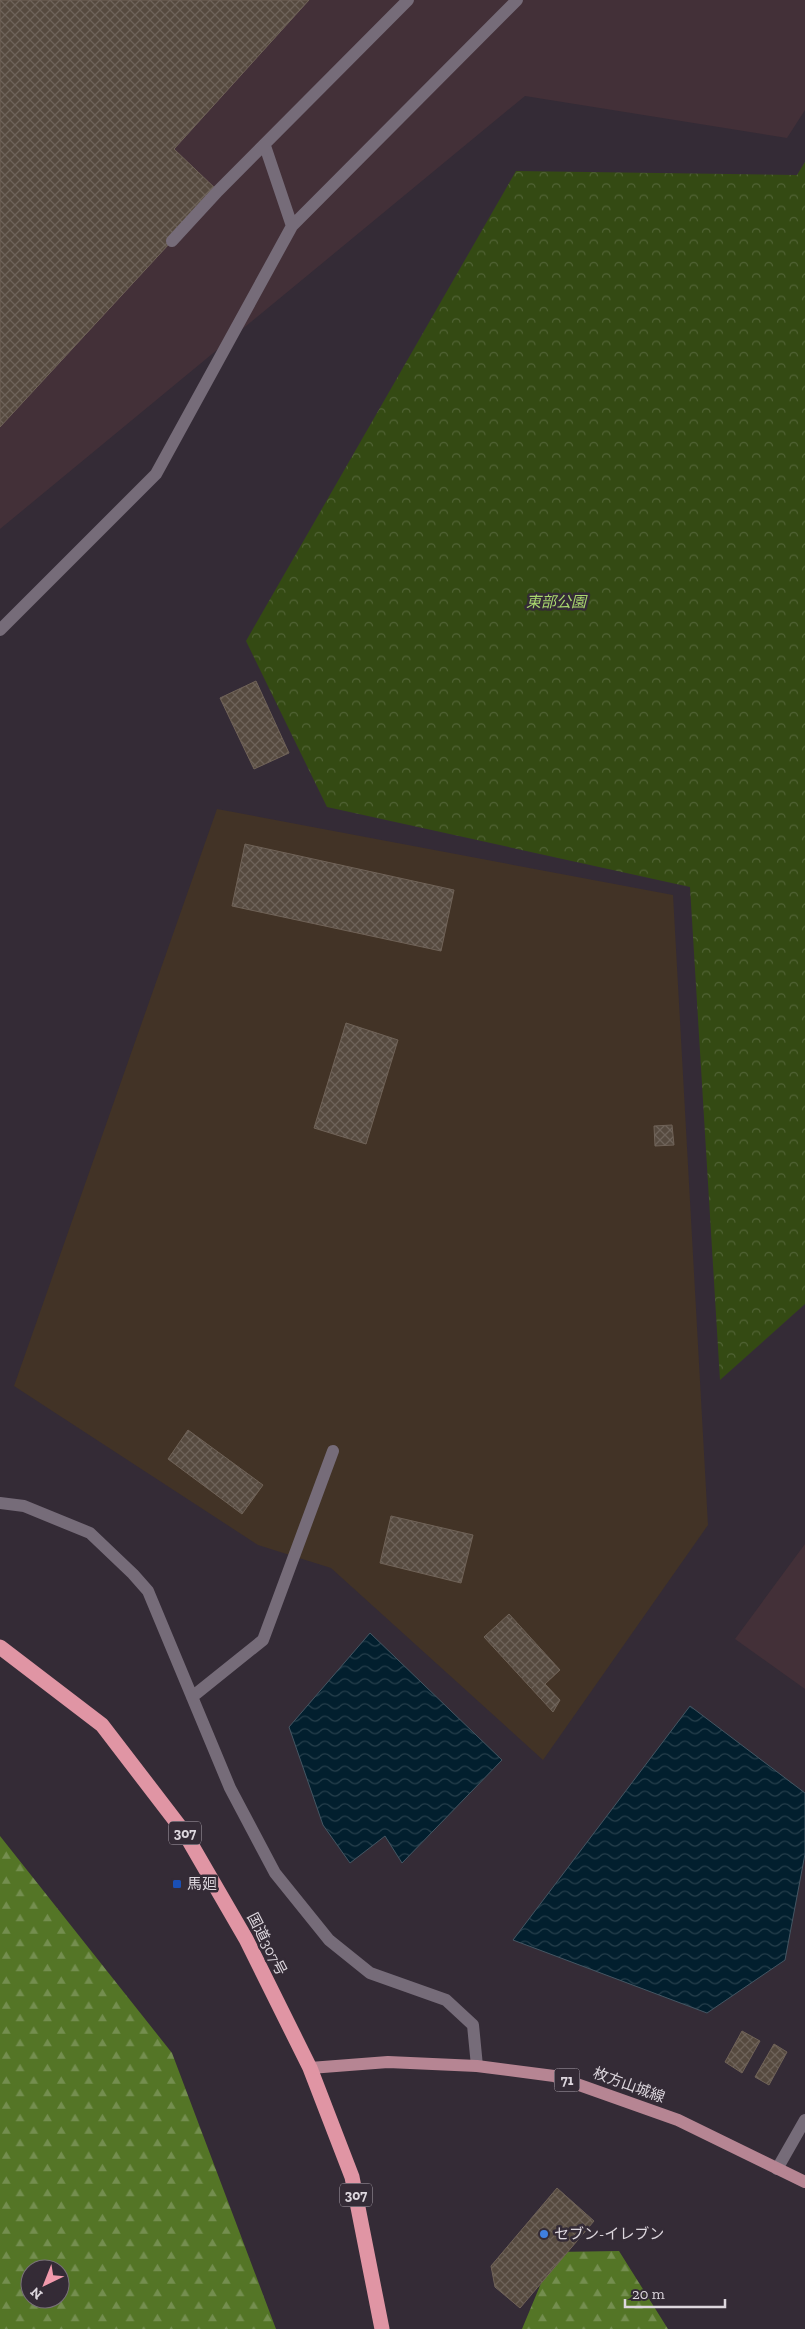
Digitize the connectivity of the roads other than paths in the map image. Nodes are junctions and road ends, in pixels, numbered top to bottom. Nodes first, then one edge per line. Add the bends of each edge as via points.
1 (408, 0) edge
2 (517, 0) edge
3 (265, 146) junction
4 (292, 226) junction
5 (172, 241) dead end
6 (0, 630) edge
7 (333, 1451) dead end
8 (0, 1503) edge
9 (0, 1647) edge
10 (192, 1697) junction
11 (476, 2066) junction
12 (310, 2068) junction
13 (805, 2120) edge
14 (777, 2169) junction
15 (805, 2182) edge
16 (382, 2329) edge

1 - 3 street
2 - 4 street
3 - 4 street
3 - 5 street
4 - 6 street via 156,474
7 - 10 street via 263,1640
8 - 10 street via 24,1506 90,1533 133,1574 148,1591
9 - 12 highway, 国道307号 / 307 via 102,1725 184,1832 246,1939
10 - 11 street via 230,1788 275,1873 330,1940 370,1973 446,2000 473,2025
11 - 12 main road, 枚方山城線 / 71 via 388,2062
11 - 14 main road, 枚方山城線 / 71 via 554,2076 678,2120
12 - 16 highway, 国道307号 / 307 via 352,2177
13 - 14 street
14 - 15 main road, 枚方山城線 / 71

